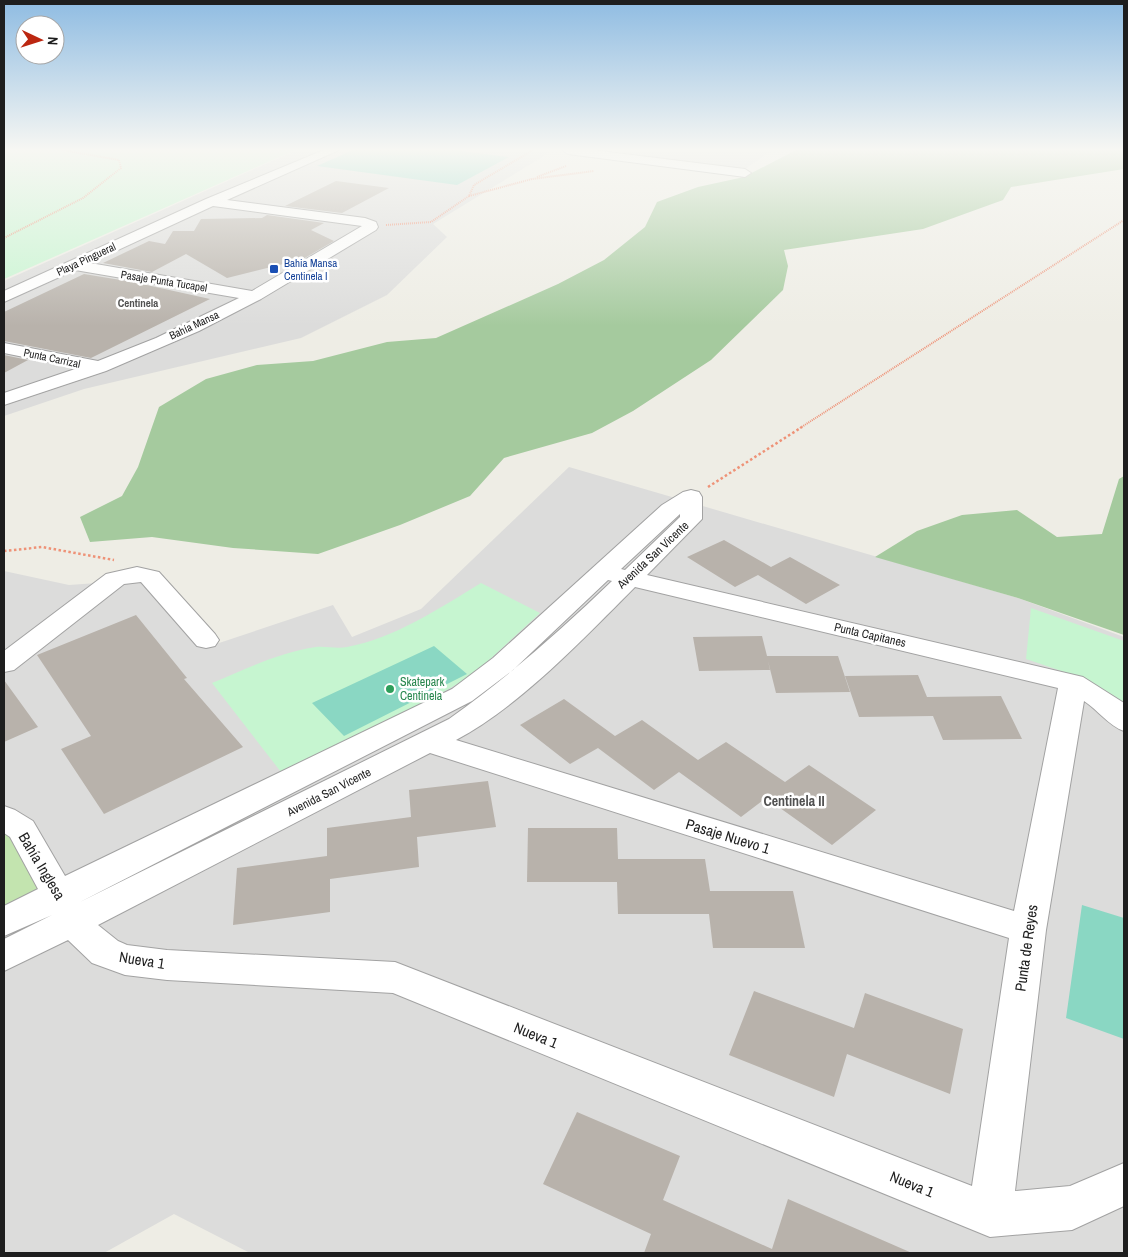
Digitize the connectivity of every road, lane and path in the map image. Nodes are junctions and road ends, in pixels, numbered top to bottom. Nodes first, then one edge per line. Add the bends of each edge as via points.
1 (64, 209) edge
2 (197, 209) edge
3 (262, 209) edge
4 (451, 209) edge
5 (1124, 220) edge
6 (371, 225) junction
7 (4, 238) edge
8 (73, 266) junction
9 (255, 296) junction
10 (4, 297) edge
11 (4, 348) edge
12 (99, 368) junction
13 (4, 400) edge
14 (692, 497) joint
15 (4, 551) edge
16 (616, 574) junction
17 (123, 576) junction
18 (206, 640) dead end
19 (4, 664) edge
20 (1073, 684) junction
21 (1124, 721) edge
22 (429, 742) junction
23 (4, 818) edge
24 (66, 908) junction
25 (4, 922) edge
26 (1028, 930) junction
27 (4, 956) edge
28 (1124, 1184) edge
29 (990, 1215) junction

1 - 7 path
2 - 8 street, Playa Pingueral
3 - 6 street
4 - 6 path via 431,222
5 - 14 path
6 - 9 street, Bahía Mansa
8 - 9 street, Pasaje Punta Tucapel
8 - 10 street, Playa Pingueral
9 - 12 street, Bahía Mansa
11 - 12 street, Punta Carrizal
12 - 13 street, Bahía Mansa
14 - 16 street, Avenida San Vicente via 691,519
15 - 17 path via 42,547 105,557 125,564
16 - 20 street, Punta Capitanes
16 - 22 street, Avenida San Vicente via 545,659 493,703
16 - 24 street, Avenida San Vicente via 462,695
17 - 18 street via 144,574 150,577
17 - 19 street
20 - 21 street, Punta Capitanes via 1117,710
20 - 26 street, Punta de Reyes
22 - 24 street, Avenida San Vicente
22 - 26 street, Pasaje Nuevo 1
23 - 24 street, Bahía Inglesa via 22,829
24 - 25 street, Avenida San Vicente
24 - 27 street, Avenida San Vicente
24 - 29 street, Nueva 1 via 91,941 105,952 125,960 394,978
26 - 29 street, Punta de Reyes
28 - 29 street via 1072,1208

